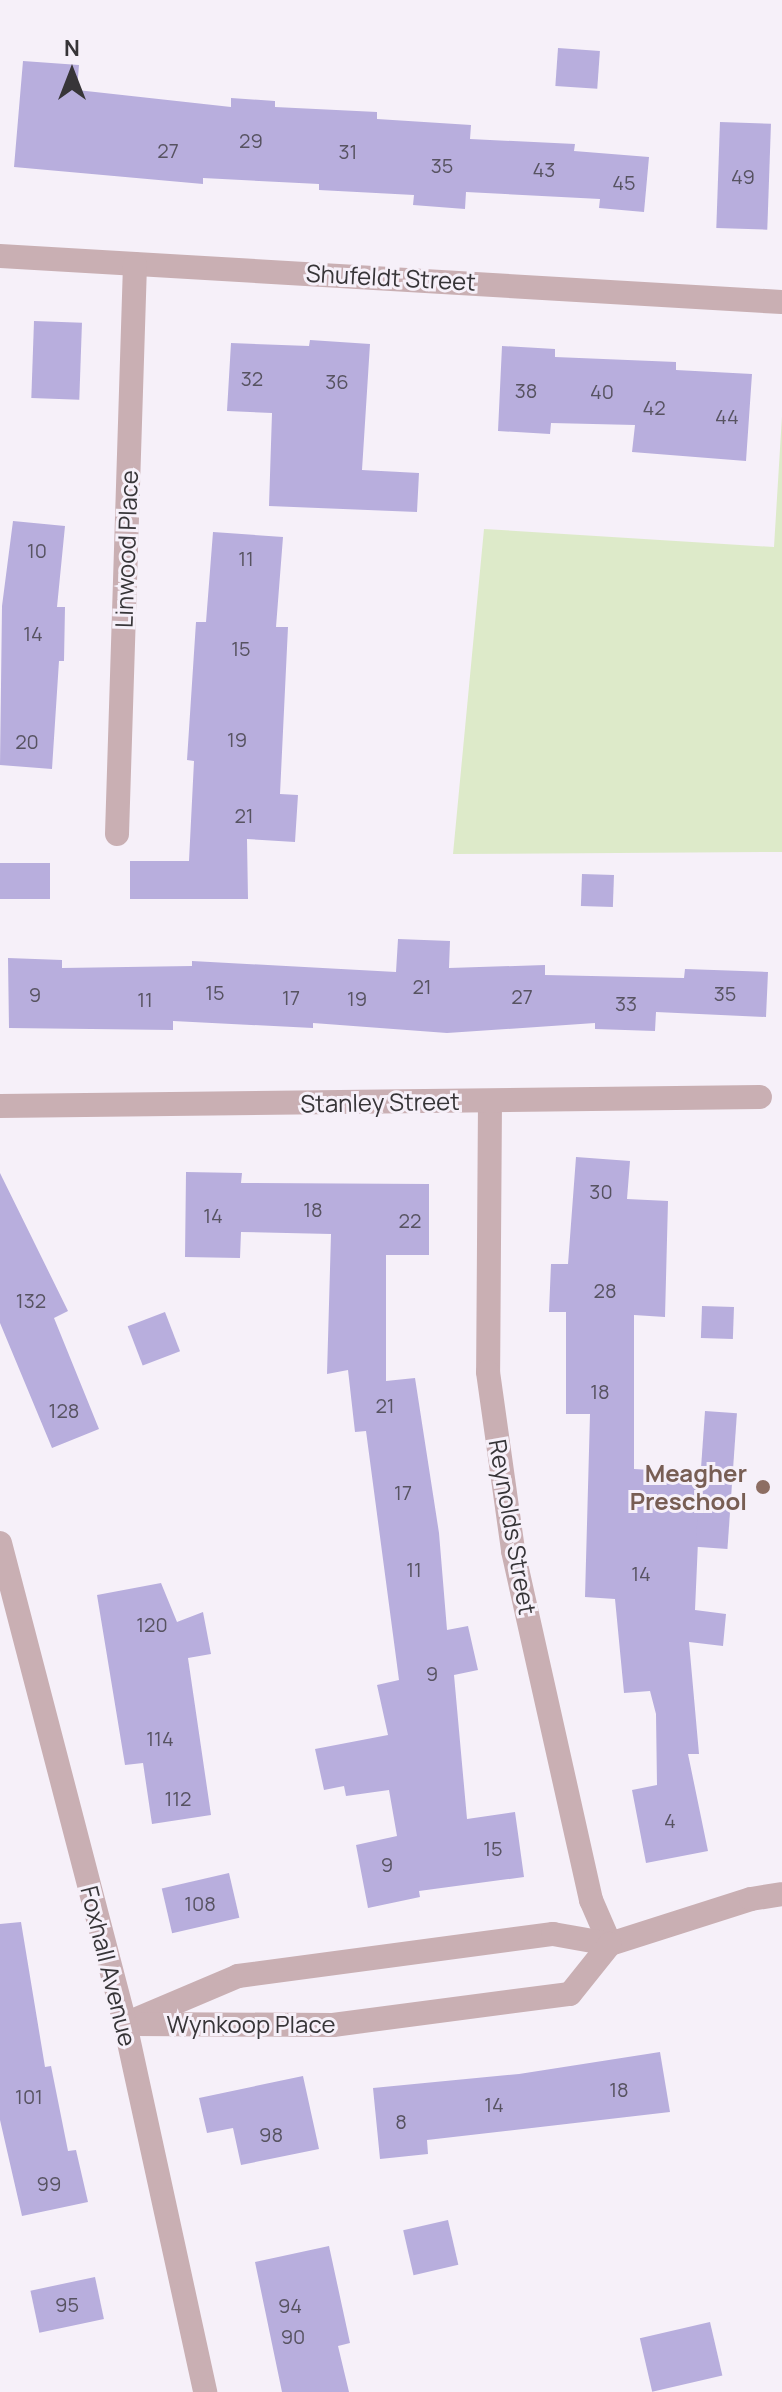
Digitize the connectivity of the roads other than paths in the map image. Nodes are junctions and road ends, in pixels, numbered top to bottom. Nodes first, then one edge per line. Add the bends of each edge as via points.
1 (0, 256) edge
2 (135, 264) junction
3 (782, 302) edge
4 (117, 834) dead end
5 (760, 1097) dead end
6 (490, 1101) junction
7 (0, 1106) edge
8 (0, 1543) edge
9 (782, 1894) edge
10 (610, 1944) junction
11 (125, 2024) junction
12 (205, 2392) edge

1 - 2 street, Shufeldt Street
2 - 3 street, Shufeldt Street
2 - 4 street, Linwood Place
5 - 6 street, Stanley Street
6 - 7 street, Stanley Street
6 - 10 street, Reynolds Street via 488,1372 513,1551 591,1900
8 - 11 street, Foxhall Avenue
9 - 10 street, Wynkoop Place
10 - 11 street, Wynkoop Place via 553,1934 238,1976
10 - 11 street, Wynkoop Place via 570,1994 333,2025
11 - 12 street, Foxhall Avenue

